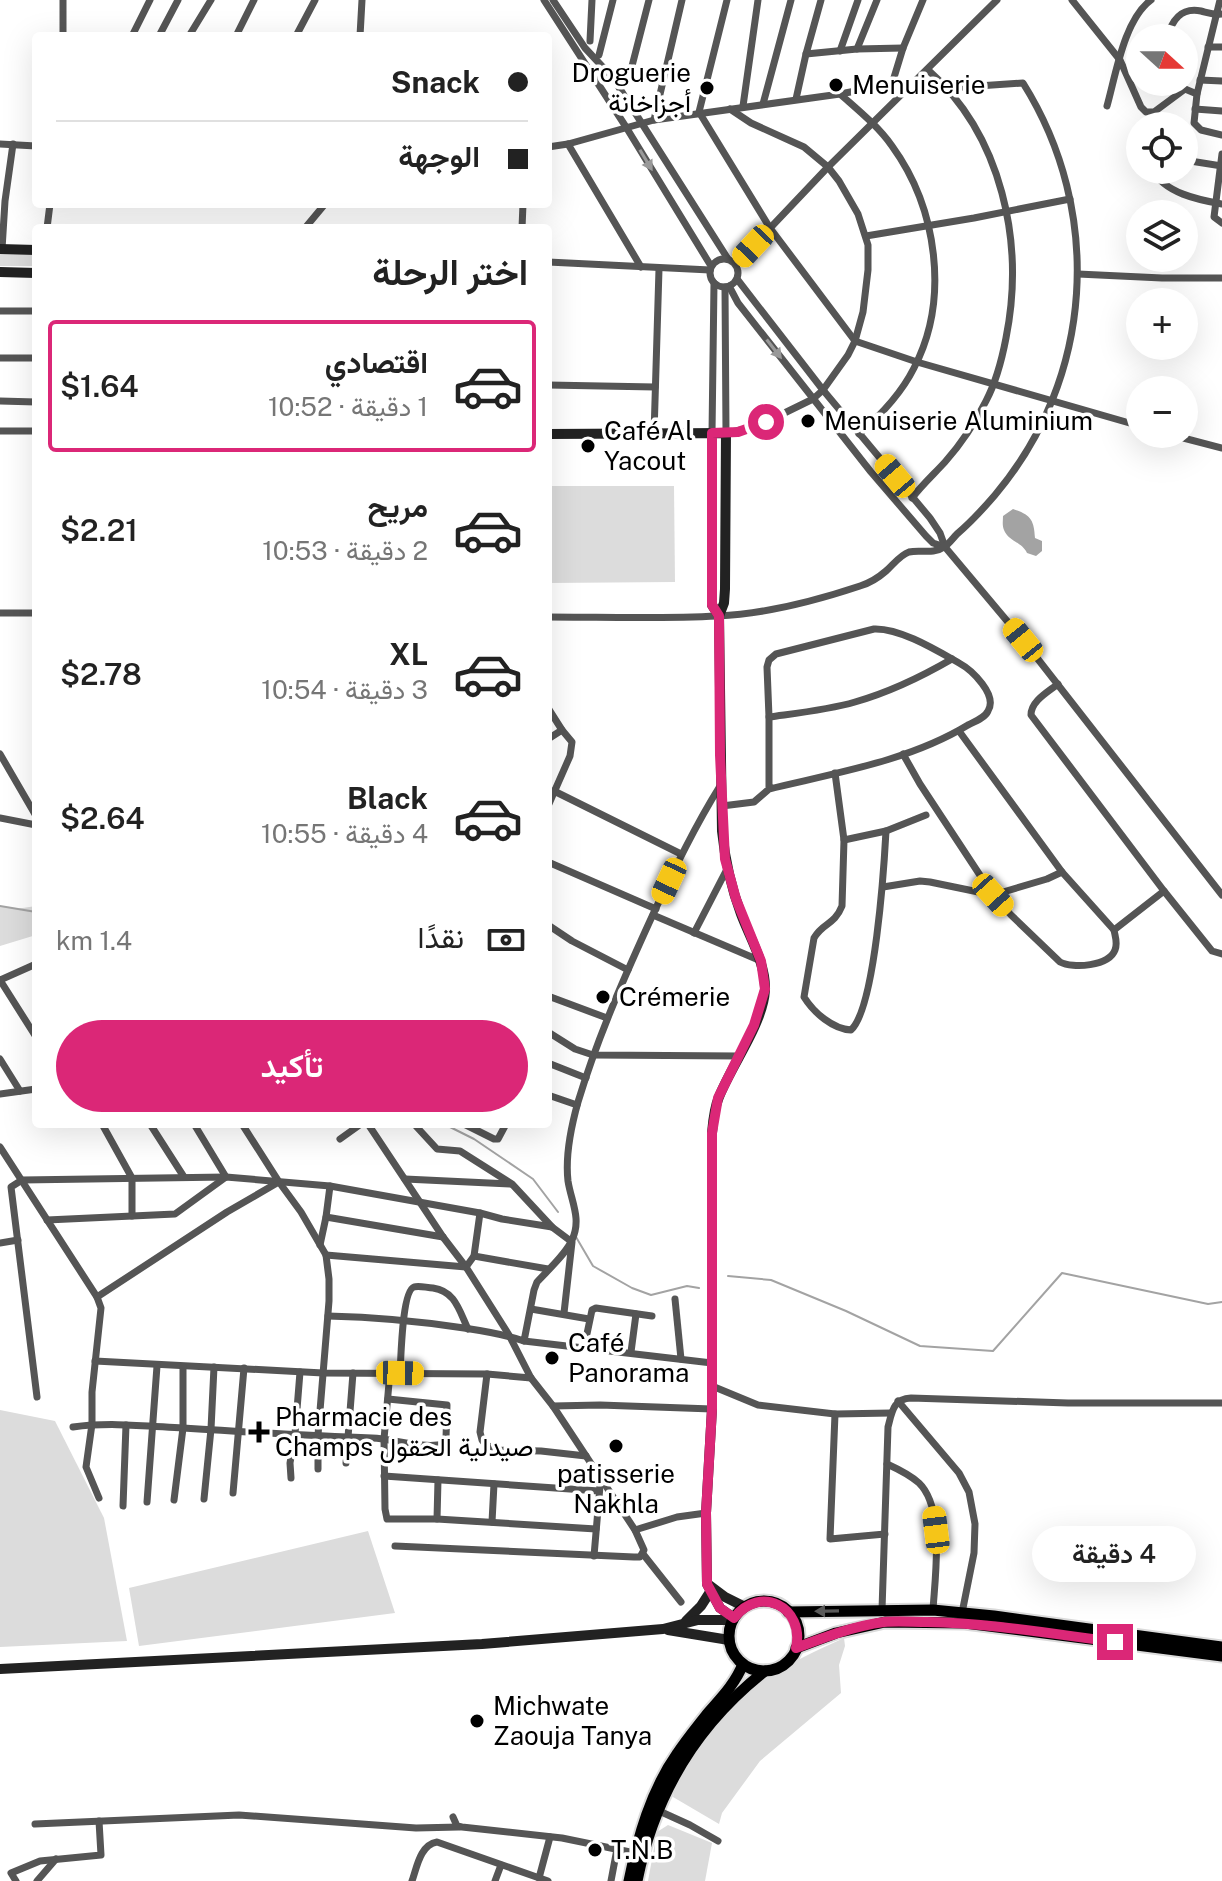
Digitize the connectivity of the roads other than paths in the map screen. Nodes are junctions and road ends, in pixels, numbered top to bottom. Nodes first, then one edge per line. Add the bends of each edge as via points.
1 (63, 0) edge
2 (150, 0) edge
3 (178, 0) edge
4 (211, 0) edge
5 (254, 0) edge
6 (315, 0) edge
7 (362, 0) edge
8 (544, 0) edge
9 (553, 0) edge
10 (592, 0) edge
11 (613, 0) edge
12 (649, 0) edge
13 (682, 0) edge
14 (727, 0) edge
15 (758, 0) edge
16 (791, 0) edge
17 (821, 0) edge
18 (858, 0) edge
19 (877, 0) edge
20 (923, 0) edge
21 (997, 0) edge
22 (1072, 0) edge
23 (1142, 0) edge
24 (1151, 0) edge
25 (1220, 0) edge
26 (1140, 9) junction
27 (1219, 15) edge
28 (1173, 24) edge
29 (63, 32) edge
30 (134, 32) edge
31 (161, 32) edge
32 (191, 32) edge
33 (238, 32) edge
34 (298, 32) edge
35 (360, 32) edge
36 (590, 41) dead end
37 (1208, 47) junction
38 (1222, 47) edge
39 (903, 48) junction
40 (857, 49) junction
41 (840, 51) junction
42 (806, 54) junction
43 (599, 55) dead end
44 (1120, 60) junction
45 (632, 66) dead end
46 (928, 70) junction
47 (1126, 73) edge
48 (1200, 80) junction
49 (1222, 81) edge
50 (914, 83) junction
51 (892, 84) junction
52 (949, 88) junction
53 (1198, 89) edge
54 (840, 94) junction
55 (1136, 96) edge
56 (1176, 96) edge
57 (1197, 96) edge
58 (796, 99) junction
59 (763, 104) junction
60 (743, 106) junction
61 (1107, 106) dead end
62 (730, 109) junction
63 (1195, 109) junction
64 (1222, 111) edge
65 (699, 112) junction
66 (654, 120) junction
67 (641, 123) junction
68 (872, 123) junction
69 (626, 127) junction
70 (1222, 135) edge
71 (0, 144) edge
72 (13, 144) junction
73 (568, 144) junction
74 (32, 146) edge
75 (552, 146) edge
76 (1222, 154) edge
77 (1198, 162) edge
78 (1221, 166) edge
79 (828, 167) junction
80 (1166, 184) edge
81 (1070, 199) junction
82 (1218, 203) edge
83 (322, 208) edge
84 (1007, 212) junction
85 (1222, 223) edge
86 (308, 224) edge
87 (930, 226) junction
88 (770, 228) junction
89 (866, 236) junction
90 (1, 249) edge
91 (32, 250) edge
92 (728, 259) junction
93 (552, 262) edge
94 (736, 264) junction
95 (641, 267) junction
96 (710, 268) junction
97 (659, 269) junction
98 (0, 272) edge
99 (32, 273) edge
100 (1078, 274) junction
101 (1222, 278) edge
102 (737, 279) junction
103 (714, 283) junction
104 (727, 286) junction
105 (738, 303) junction
106 (726, 307) junction
107 (0, 311) edge
108 (32, 311) edge
109 (855, 341) junction
110 (0, 358) edge
111 (32, 358) edge
112 (917, 362) junction
113 (994, 383) junction
114 (552, 385) edge
115 (655, 387) junction
116 (823, 390) junction
117 (813, 399) junction
118 (0, 401) edge
119 (1052, 401) junction
120 (32, 402) edge
121 (1126, 422) edge
122 (0, 431) edge
123 (32, 431) edge
124 (712, 433) junction
125 (726, 433) junction
126 (552, 434) edge
127 (654, 434) junction
128 (859, 434) junction
129 (1198, 442) edge
130 (1222, 448) edge
131 (912, 498) junction
132 (945, 547) junction
133 (0, 613) edge
134 (32, 613) edge
135 (719, 616) junction
136 (552, 617) edge
137 (952, 659) junction
138 (1058, 684) junction
139 (552, 714) edge
140 (769, 717) junction
141 (562, 730) junction
142 (959, 731) junction
143 (552, 736) edge
144 (0, 754) edge
145 (903, 754) junction
146 (835, 773) junction
147 (721, 784) junction
148 (769, 789) junction
149 (554, 791) junction
150 (552, 796) edge
151 (722, 806) junction
152 (32, 809) edge
153 (926, 815) dead end
154 (0, 818) edge
155 (32, 824) edge
156 (886, 831) junction
157 (844, 840) junction
158 (681, 854) junction
159 (552, 864) edge
160 (727, 869) junction
161 (1062, 872) junction
162 (883, 887) junction
163 (1164, 891) junction
164 (993, 895) junction
165 (1222, 895) edge
166 (654, 912) junction
167 (552, 928) edge
168 (1114, 930) junction
169 (694, 933) junction
170 (1222, 954) edge
171 (761, 961) junction
172 (32, 968) edge
173 (628, 970) junction
174 (0, 980) edge
175 (552, 997) edge
176 (607, 1018) junction
177 (32, 1031) edge
178 (552, 1035) edge
179 (593, 1055) junction
180 (739, 1056) junction
181 (0, 1059) edge
182 (552, 1065) edge
183 (586, 1078) junction
184 (32, 1090) edge
185 (20, 1091) junction
186 (0, 1094) edge
187 (552, 1096) edge
188 (577, 1105) junction
189 (104, 1128) edge
190 (153, 1128) edge
191 (196, 1128) edge
192 (245, 1128) edge
193 (355, 1128) edge
194 (371, 1128) edge
195 (418, 1128) edge
196 (472, 1128) edge
197 (504, 1128) edge
198 (340, 1139) dead end
199 (0, 1147) edge
200 (184, 1177) junction
201 (226, 1177) junction
202 (132, 1178) junction
203 (405, 1179) junction
204 (22, 1180) junction
205 (279, 1182) junction
206 (512, 1184) junction
207 (330, 1186) junction
208 (419, 1202) junction
209 (480, 1213) junction
210 (132, 1216) junction
211 (326, 1217) junction
212 (47, 1220) junction
213 (552, 1227) junction
214 (443, 1237) junction
215 (18, 1240) junction
216 (572, 1242) junction
217 (0, 1243) edge
218 (320, 1245) junction
219 (326, 1255) junction
220 (474, 1256) junction
221 (466, 1267) junction
222 (548, 1269) junction
223 (97, 1297) junction
224 (675, 1299) dead end
225 (531, 1309) junction
226 (564, 1313) junction
227 (636, 1314) junction
228 (328, 1316) junction
229 (652, 1316) dead end
230 (589, 1319) junction
231 (404, 1321) junction
232 (468, 1329) junction
233 (509, 1335) junction
234 (524, 1341) junction
235 (584, 1348) junction
236 (631, 1352) junction
237 (681, 1359) junction
238 (95, 1361) junction
239 (712, 1363) junction
240 (157, 1366) junction
241 (183, 1367) junction
242 (214, 1367) junction
243 (244, 1368) junction
244 (300, 1372) junction
245 (390, 1372) junction
246 (323, 1373) junction
247 (353, 1373) junction
248 (400, 1373) junction
249 (487, 1374) junction
250 (531, 1378) junction
251 (712, 1386) junction
252 (37, 1397) dead end
253 (388, 1399) junction
254 (898, 1401) junction
255 (1222, 1403) edge
256 (553, 1406) junction
257 (712, 1409) junction
258 (891, 1413) junction
259 (835, 1414) junction
260 (92, 1424) junction
261 (126, 1425) junction
262 (154, 1426) junction
263 (73, 1427) dead end
264 (183, 1428) junction
265 (211, 1429) junction
266 (238, 1431) junction
267 (295, 1434) junction
268 (318, 1435) junction
269 (348, 1437) junction
270 (384, 1439) junction
271 (586, 1456) junction
272 (346, 1463) dead end
273 (887, 1464) junction
274 (318, 1469) dead end
275 (384, 1476) junction
276 (291, 1478) dead end
277 (601, 1479) junction
278 (438, 1480) junction
279 (494, 1484) junction
280 (599, 1491) junction
281 (233, 1493) dead end
282 (99, 1498) dead end
283 (204, 1499) dead end
284 (174, 1500) dead end
285 (147, 1502) dead end
286 (123, 1506) dead end
287 (706, 1513) junction
288 (437, 1519) junction
289 (492, 1522) junction
290 (596, 1529) junction
291 (635, 1530) junction
292 (885, 1534) junction
293 (395, 1546) dead end
294 (643, 1554) junction
295 (594, 1556) junction
296 (708, 1588) junction
297 (681, 1602) dead end
298 (745, 1607) junction
299 (882, 1610) junction
300 (933, 1610) junction
301 (788, 1612) junction
302 (962, 1613) junction
303 (734, 1619) junction
304 (683, 1624) junction
305 (663, 1629) junction
306 (729, 1640) junction
307 (1222, 1647) edge
308 (796, 1648) junction
309 (1222, 1656) edge
310 (743, 1664) junction
311 (0, 1669) edge
312 (765, 1671) junction
313 (657, 1810) junction
314 (453, 1817) dead end
315 (99, 1821) junction
316 (35, 1824) dead end
317 (459, 1827) junction
318 (550, 1837) junction
319 (718, 1841) dead end
320 (617, 1849) junction
321 (635, 1853) junction
322 (56, 1859) junction
323 (501, 1865) junction
324 (543, 1880) edge
325 (16, 1881) edge
326 (37, 1881) edge
327 (412, 1881) edge
328 (495, 1881) edge
329 (611, 1881) edge
330 (629, 1881) edge
331 (637, 1881) edge

1 - 29 street
2 - 30 street
3 - 31 street
4 - 32 street
5 - 33 street
6 - 34 street
7 - 35 street
8 - 69 street
9 - 67 street
10 - 36 street
11 - 43 street
12 - 45 street
13 - 66 street
14 - 65 street
15 - 60 street
16 - 59 street
17 - 42 street
18 - 41 street
19 - 40 street
20 - 39 street
21 - 46 street
22 - 44 street
23 - 26 street
24 - 26 street
25 - 27 street
26 - 44 street
27 - 28 street via 1186,11
27 - 37 street
37 - 38 street
37 - 48 street
39 - 40 street
39 - 51 street
40 - 41 street
41 - 42 street
42 - 58 street
44 - 47 street
44 - 61 street
46 - 50 street
46 - 52 street
48 - 49 street
48 - 53 street
50 - 51 street
50 - 68 street
51 - 54 street
52 - 81 street via 1023,83 1052,137
52 - 84 street via 975,125
54 - 58 street
54 - 68 street
55 - 56 street via 1146,112 1154,112
57 - 63 street
58 - 59 street
59 - 60 street
60 - 62 street
62 - 65 street
62 - 79 street via 804,147
63 - 64 street
63 - 70 street via 1197,127
65 - 66 street
65 - 88 street
66 - 67 street
67 - 69 street
67 - 92 street
68 - 79 street
68 - 87 street via 909,175
69 - 73 street
69 -> 96 street
71 - 72 street
72 - 74 street
72 - 90 street
73 - 75 street
73 - 95 street
76 - 78 street
77 - 78 street
78 - 82 street
79 - 88 street
79 - 89 street via 848,195
80 - 82 street
81 - 84 street
81 - 100 street
82 - 85 street via 1214,217
83 - 86 street
84 - 87 street
84 - 113 street via 1012,300
87 - 89 street
87 - 112 street via 933,298
88 - 94 street
88 - 109 street
89 - 109 street via 868,270
90 - 91 street
92 - 94 street
92 - 96 street via 718,259
93 - 95 street
94 - 102 street
95 - 97 street
96 - 97 street
96 - 103 street
97 - 115 street
98 - 99 street
100 - 101 street
100 - 119 street via 1069,344
102 - 104 street
102 - 116 street
103 - 104 street
103 - 124 street
104 - 105 street
104 - 106 street
105 - 106 street
105 -> 117 street
106 - 125 street
107 - 108 street
109 - 112 street
109 - 116 street
110 - 111 street
112 - 113 street
112 - 128 street via 895,397
113 - 119 street
113 - 131 street via 969,430
114 - 115 street
115 - 127 street
116 - 117 street
116 - 128 street
117 - 125 street via 750,428
117 - 132 street via 916,526
118 - 120 street
119 - 121 street
119 - 132 street via 1018,466
122 - 123 street
124 - 125 street
124 - 127 street
124 - 135 street via 712,605
125 - 135 street via 725,589
126 - 127 street
128 - 131 street
129 - 130 street
131 - 132 street
132 - 135 street via 907,553 877,578 832,595
132 - 138 street
133 - 134 street
135 - 136 street
135 - 147 street
137 - 140 street via 879,695
137 - 140 street via 881,628 776,654 767,667
137 - 142 street via 975,675 991,704 984,716
138 - 163 street via 1035,703 1031,715
138 - 165 street
139 - 141 street
140 - 148 street
141 - 143 street
141 - 149 street via 572,747
142 - 145 street
142 - 161 street
144 - 152 street
145 - 146 street
145 - 164 street
146 - 148 street
146 - 157 street
147 - 151 street
147 - 158 street
148 - 151 street via 754,802
149 - 150 street
149 - 158 street
151 - 160 street
153 - 156 street
154 - 155 street
156 - 157 street
156 - 162 street
157 - 162 street via 842,906 814,938 804,997 822,1017 846,1030 861,1017
158 - 166 street
159 - 166 street
160 - 169 street
160 - 171 street
161 - 164 street
161 - 168 street
162 - 164 street via 920,881
163 - 168 street
163 - 170 street via 1212,951
164 - 168 street via 1066,965 1111,957
166 - 169 street
166 - 173 street
167 - 173 street
169 - 171 street
171 - 180 street via 762,1005
172 - 174 street
173 - 176 street
174 - 177 street
175 - 176 street
176 - 179 street
178 - 179 street
179 - 180 street
179 - 183 street
180 - 239 street via 718,1098 712,1133
181 - 185 street
182 - 183 street
183 - 188 street
184 - 185 street
185 - 186 street
187 - 188 street
188 - 216 street via 568,1154 577,1219
189 - 202 street
190 - 200 street
191 - 201 street
192 - 205 street
193 - 198 street
194 - 203 street
195 - 206 street via 437,1149 460,1151
196 - 197 street via 498,1139
199 - 204 street
200 - 201 street
200 - 202 street
201 - 205 street
201 - 210 street via 175,1214
202 - 204 street
202 - 210 street
203 - 206 street
203 - 208 street
204 - 212 street
204 - 215 street via 11,1187
205 - 207 street
205 - 218 street
205 - 223 street
206 - 213 street
207 - 208 street
207 - 211 street
208 - 209 street
208 - 214 street
209 - 213 street
209 - 220 street
210 - 212 street
211 - 214 street
211 - 218 street
212 - 223 street
213 - 216 street
214 - 221 street
215 - 217 street
215 - 252 street
216 - 222 street
216 - 226 street
218 - 219 street
219 - 221 street
219 - 228 street
220 - 221 street
220 - 222 street
221 - 233 street
222 - 225 street via 537,1282
223 - 238 street via 101,1308
224 - 237 street
225 - 226 street
225 - 234 street
226 - 230 street
227 - 229 street
227 - 230 street via 596,1308
227 - 236 street
228 - 231 street
228 - 246 street
230 - 235 street
231 - 232 street
231 - 232 street via 407,1294 415,1286 450,1294
231 - 248 street
232 - 233 street
233 - 234 street
233 - 250 street
234 - 235 street
235 - 236 street
236 - 237 street
237 - 239 street
238 - 240 street
238 - 260 street
239 - 251 street
240 - 241 street
240 - 262 street
241 - 242 street
241 - 264 street
242 - 243 street
242 - 265 street
243 - 244 street
243 - 266 street
244 - 246 street
244 - 267 street
245 - 247 street
245 - 248 street
245 - 253 street
246 - 247 street
246 - 268 street
247 - 269 street
248 - 249 street
249 - 250 street
249 - 271 street via 480,1432 486,1445
250 - 256 street
251 - 257 street
251 - 259 street via 758,1405
253 - 270 street
253 - 270 street via 447,1405 446,1438 442,1445
254 - 255 street
254 - 258 street
254 - 302 street via 969,1492 974,1553
256 - 257 street
256 - 271 street
257 - 287 street
258 - 259 street
258 - 273 street
259 - 292 street via 830,1539
260 - 261 street
260 - 263 street
260 - 282 street via 86,1467
261 - 262 street
261 - 286 street
262 - 264 street
262 - 285 street
264 - 265 street
264 - 284 street
265 - 266 street
265 - 283 street
266 - 267 street
266 - 281 street
267 - 268 street
267 - 276 street
268 - 269 street
268 - 274 street
269 - 270 street
269 - 272 street
270 - 275 street
271 - 277 street
273 - 292 street
273 - 300 street via 918,1482 933,1509
275 - 278 street
275 - 288 street via 387,1519
277 - 280 street
277 - 291 street
278 - 279 street
278 - 288 street
279 - 280 street
279 - 289 street
280 - 290 street
287 - 291 street
287 - 296 street
288 - 289 street
289 - 290 street
290 - 295 street
291 - 294 street
292 - 299 street
293 - 295 street
294 - 295 street
294 - 297 street
296 - 298 street
296 - 303 street
296 - 304 street via 698,1610
298 - 301 main road via 765,1601
298 - 303 main road
299 - 300 main road
299 -> 301 main road
300 - 302 main road
301 - 308 main road via 797,1625
302 - 307 main road
303 - 304 street
303 - 306 main road
304 - 305 street
305 - 306 street
305 - 311 street
306 - 310 main road
308 - 309 main road via 885,1622 965,1623
308 - 312 main road via 783,1665
310 - 312 main road
310 - 321 main road via 732,1686 676,1755 650,1806
312 - 313 main road via 698,1739
313 - 319 street
313 - 331 main road
314 - 317 street
315 - 316 street
315 - 317 street via 239,1815
315 - 322 street via 101,1855
317 - 318 street
318 - 320 street
318 - 324 street
320 - 321 street
320 - 329 street
321 - 330 main road
322 - 325 street via 11,1873
322 - 326 street
323 - 324 street
323 - 327 street via 434,1842 425,1848
323 - 328 street

